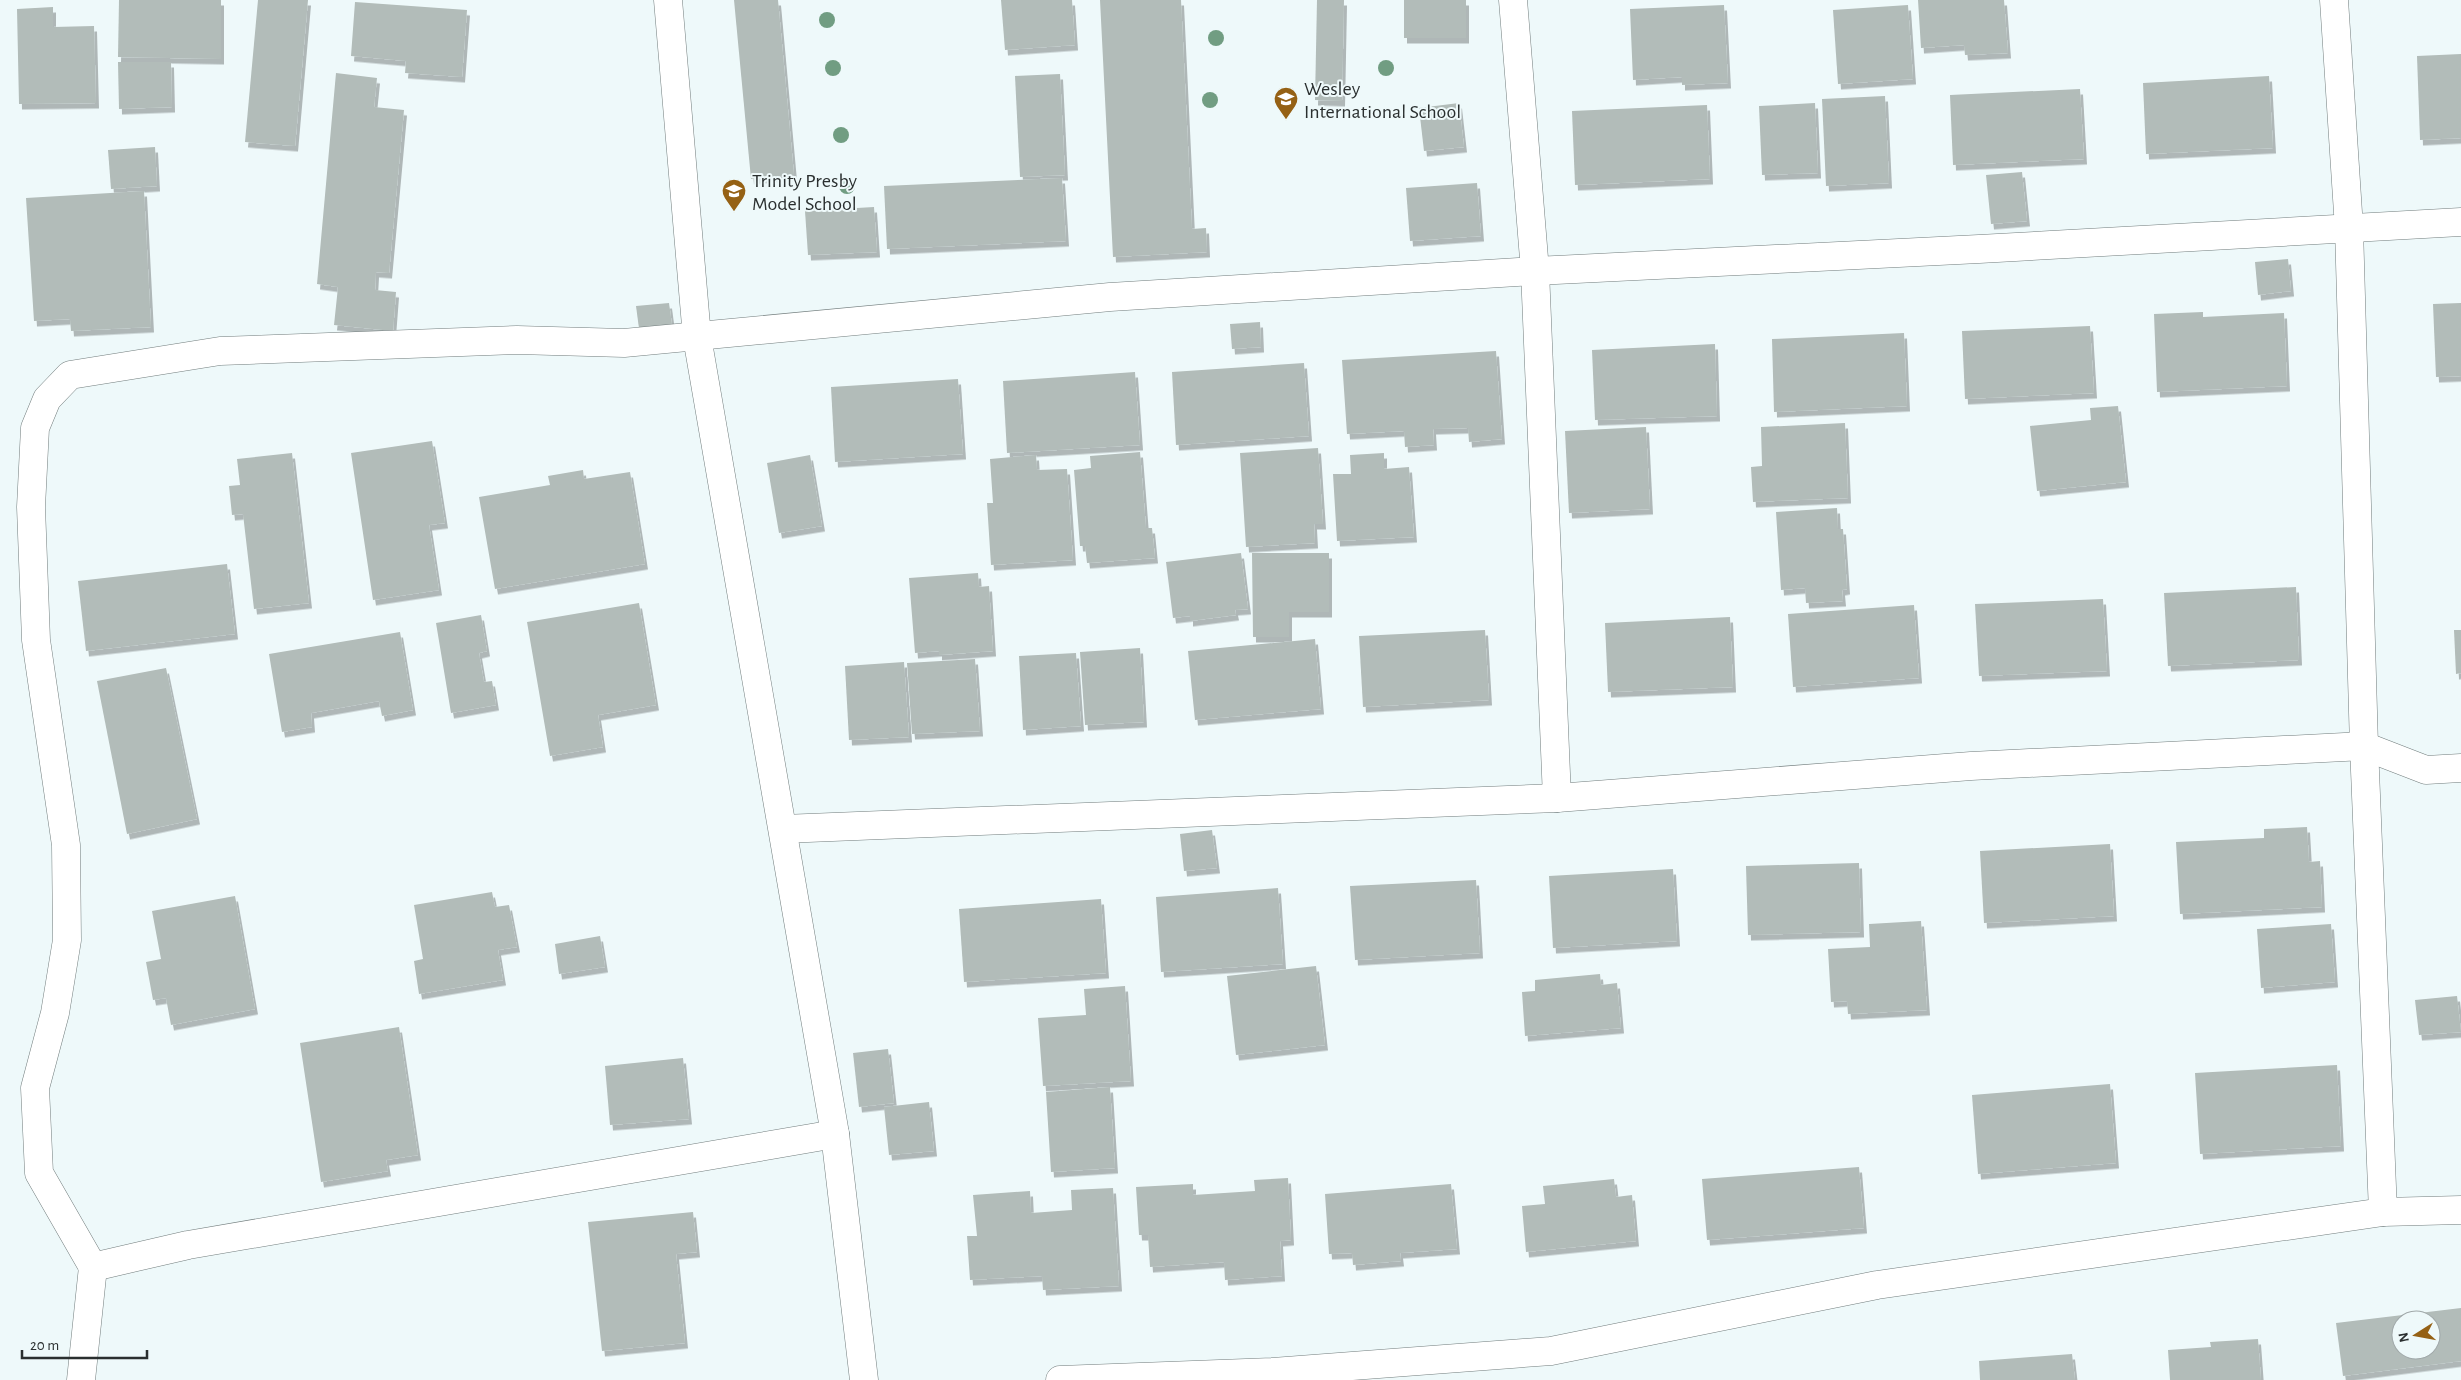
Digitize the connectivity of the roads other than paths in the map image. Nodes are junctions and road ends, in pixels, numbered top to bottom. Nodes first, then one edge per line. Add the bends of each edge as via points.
1 (668, 0) edge
2 (1512, 0) edge
3 (2334, 0) edge
4 (2461, 222) edge
5 (2349, 228) junction
6 (1535, 271) junction
7 (697, 337) junction
8 (2364, 746) junction
9 (2461, 768) edge
10 (1557, 798) junction
11 (783, 829) junction
12 (835, 1134) junction
13 (2461, 1210) edge
14 (2383, 1212) junction
15 (93, 1267) junction
16 (81, 1380) edge
17 (864, 1380) edge
18 (1060, 1380) edge

1 - 7 street
2 - 6 street
3 - 5 street
4 - 5 street
5 - 6 street
5 - 8 street
6 - 7 street via 1110,297
6 - 10 street
7 - 11 street
7 - 15 street via 624,343 517,340 220,351 70,375 47,399 35,428 31,507 36,640 66,845 66,940 55,1012 35,1088 39,1173
8 - 9 street via 2426,770
8 - 10 street via 1971,766
8 - 14 street
10 - 11 street
11 - 12 street
12 - 15 street via 198,1243
12 - 17 street
13 - 14 street
14 - 18 street via 1877,1285 1551,1351 1273,1372
15 - 16 street

